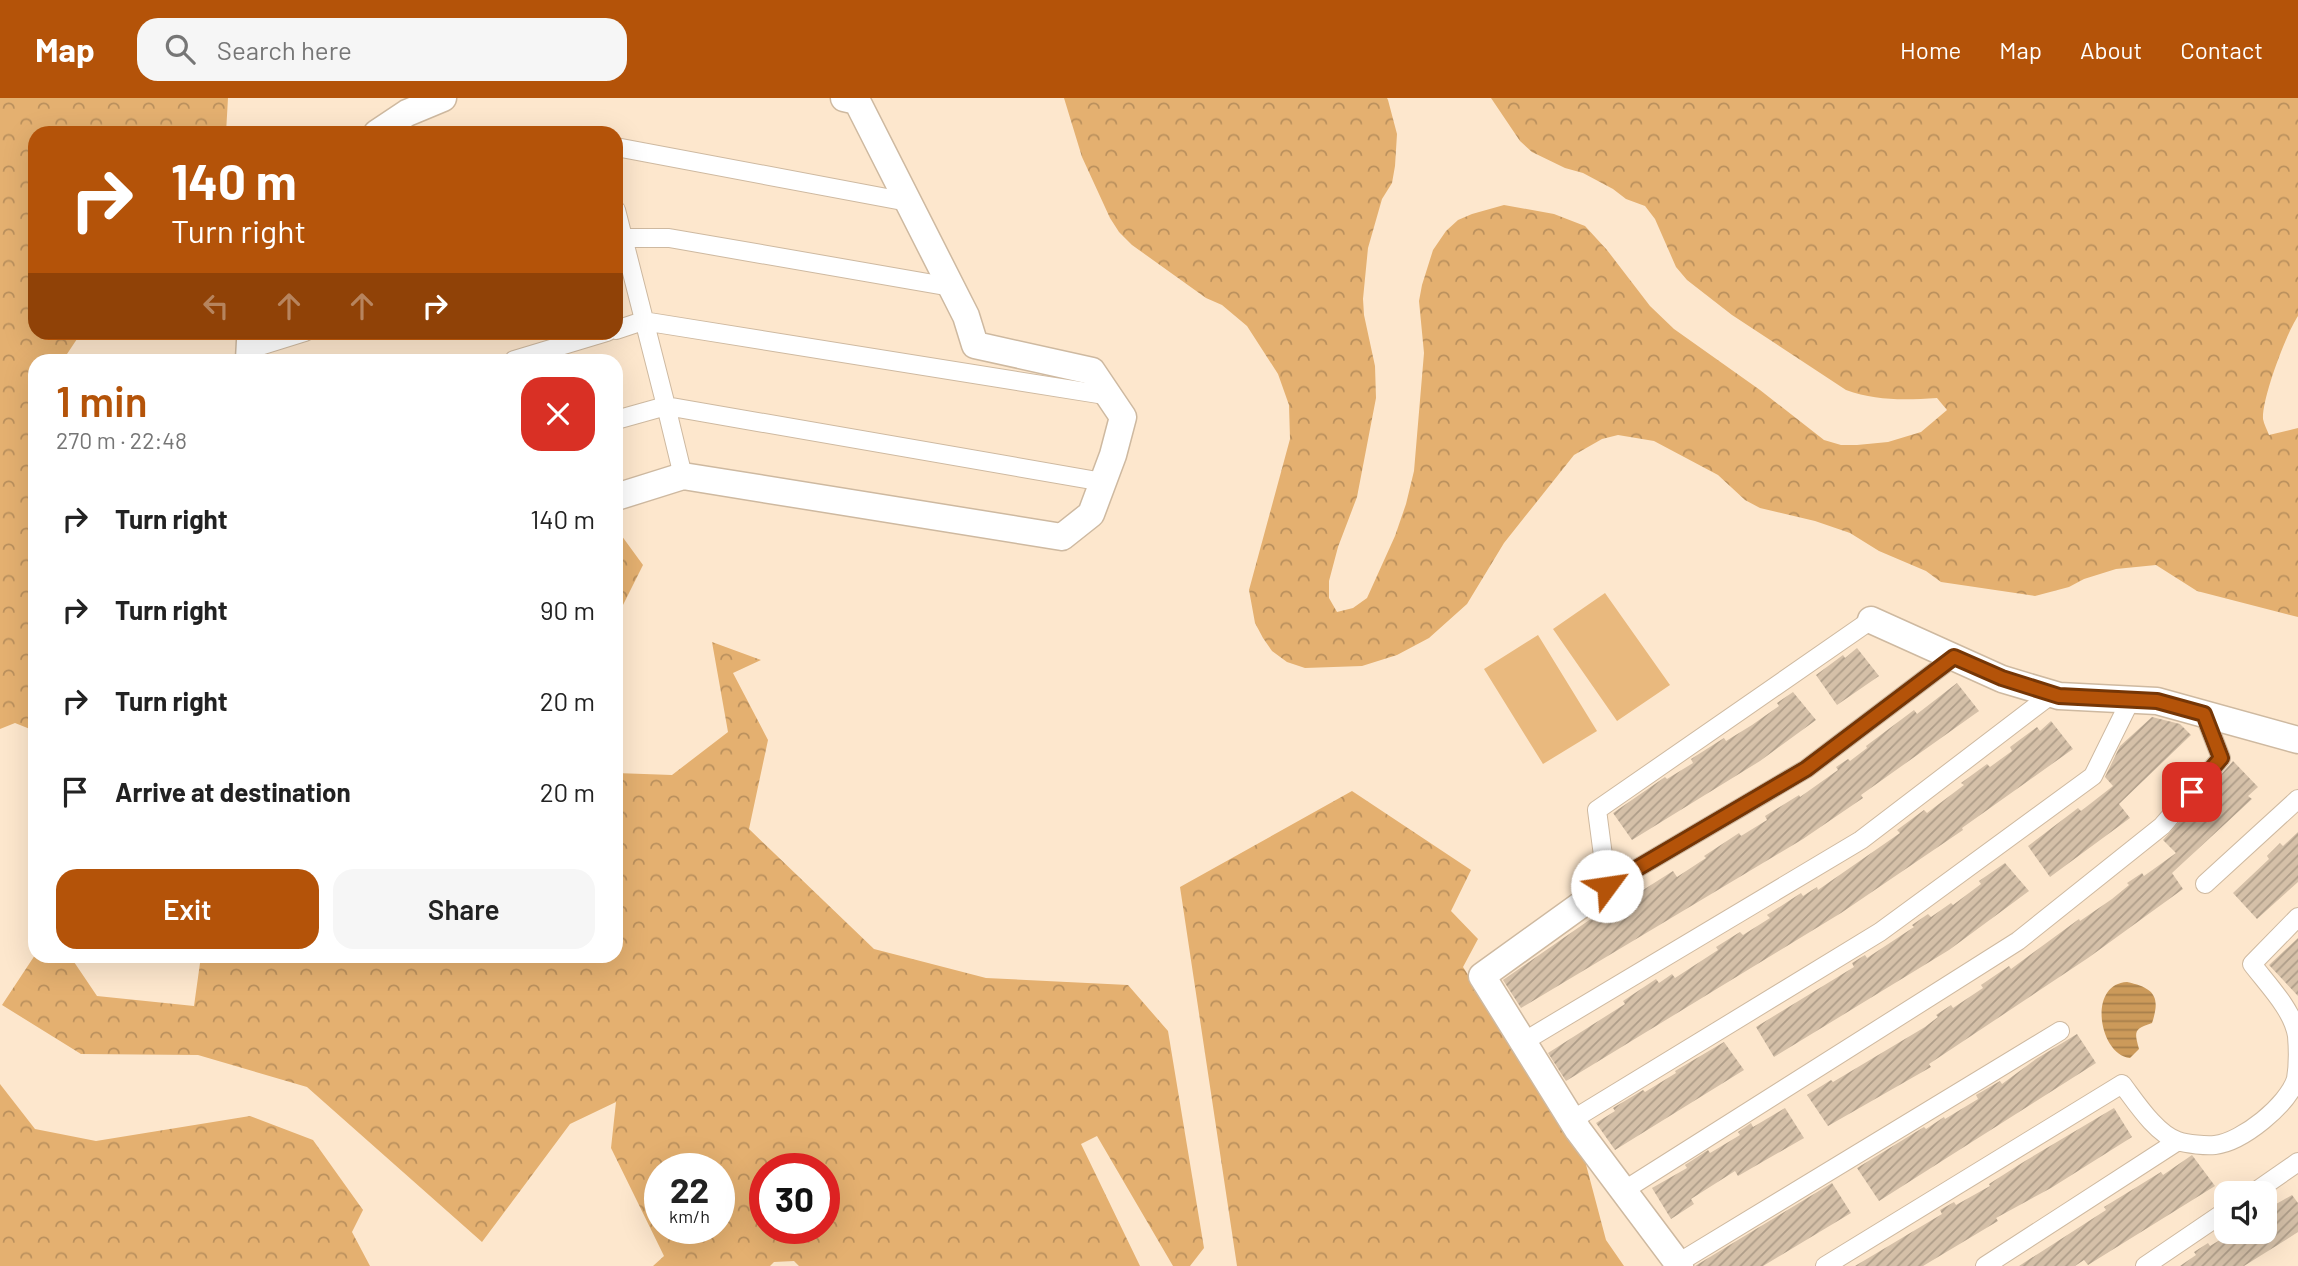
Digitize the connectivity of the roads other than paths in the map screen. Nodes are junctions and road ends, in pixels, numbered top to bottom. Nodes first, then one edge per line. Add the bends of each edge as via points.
1 (443, 98) edge
2 (844, 98) edge
3 (388, 126) edge
4 (623, 148) edge
5 (908, 202) junction
6 (623, 239) edge
7 (623, 253) edge
8 (951, 287) junction
9 (643, 321) junction
10 (623, 328) edge
11 (276, 340) edge
12 (580, 340) edge
13 (251, 347) edge
14 (534, 354) edge
15 (1111, 396) junction
16 (666, 406) junction
17 (623, 419) edge
18 (683, 476) junction
19 (1103, 482) junction
20 (623, 495) edge
21 (1871, 620) joint
22 (1954, 657) junction
23 (2052, 694) junction
24 (2131, 699) junction
25 (2204, 714) junction
26 (2298, 740) edge
27 (2298, 799) edge
28 (2205, 884) dead end
29 (1607, 886) junction
30 (2298, 917) edge
31 (2060, 1031) dead end
32 (2297, 1033) edge
33 (1523, 1042) junction
34 (1572, 1120) junction
35 (2178, 1141) junction
36 (2298, 1162) edge
37 (2271, 1181) edge
38 (1623, 1191) junction
39 (2214, 1219) edge
40 (1679, 1265) edge
41 (1825, 1266) edge
42 (1985, 1266) edge
43 (2145, 1266) edge

1 - 3 street
2 - 5 street via 857,101
4 - 5 street
5 - 8 street
6 - 8 street via 669,238
7 - 9 street
8 - 15 street via 975,345 1092,371
9 - 10 street
9 - 15 street
9 - 16 street
11 - 13 street
12 - 14 street
15 - 19 street via 1123,416
16 - 17 street
16 - 18 street
16 - 19 street
18 - 19 street via 1062,537 1091,514
18 - 20 street
21 - 22 street
21 - 29 street via 1597,810
22 - 23 street
22 - 29 street via 1806,769
23 - 24 street
23 - 33 street via 1861,840
24 - 25 street
24 - 34 street via 2093,776 1880,932
25 - 26 street
25 - 38 street via 2221,758 2162,826 2018,941
27 - 28 street
29 - 33 street via 1482,976
30 - 32 street via 2252,964
31 - 40 street
32 - 35 street via 2296,1079 2268,1117 2215,1145
33 - 34 street
34 - 38 street
35 - 41 street via 2152,1122 2122,1084
35 - 42 street
36 - 37 street
38 - 40 street
39 - 43 street

